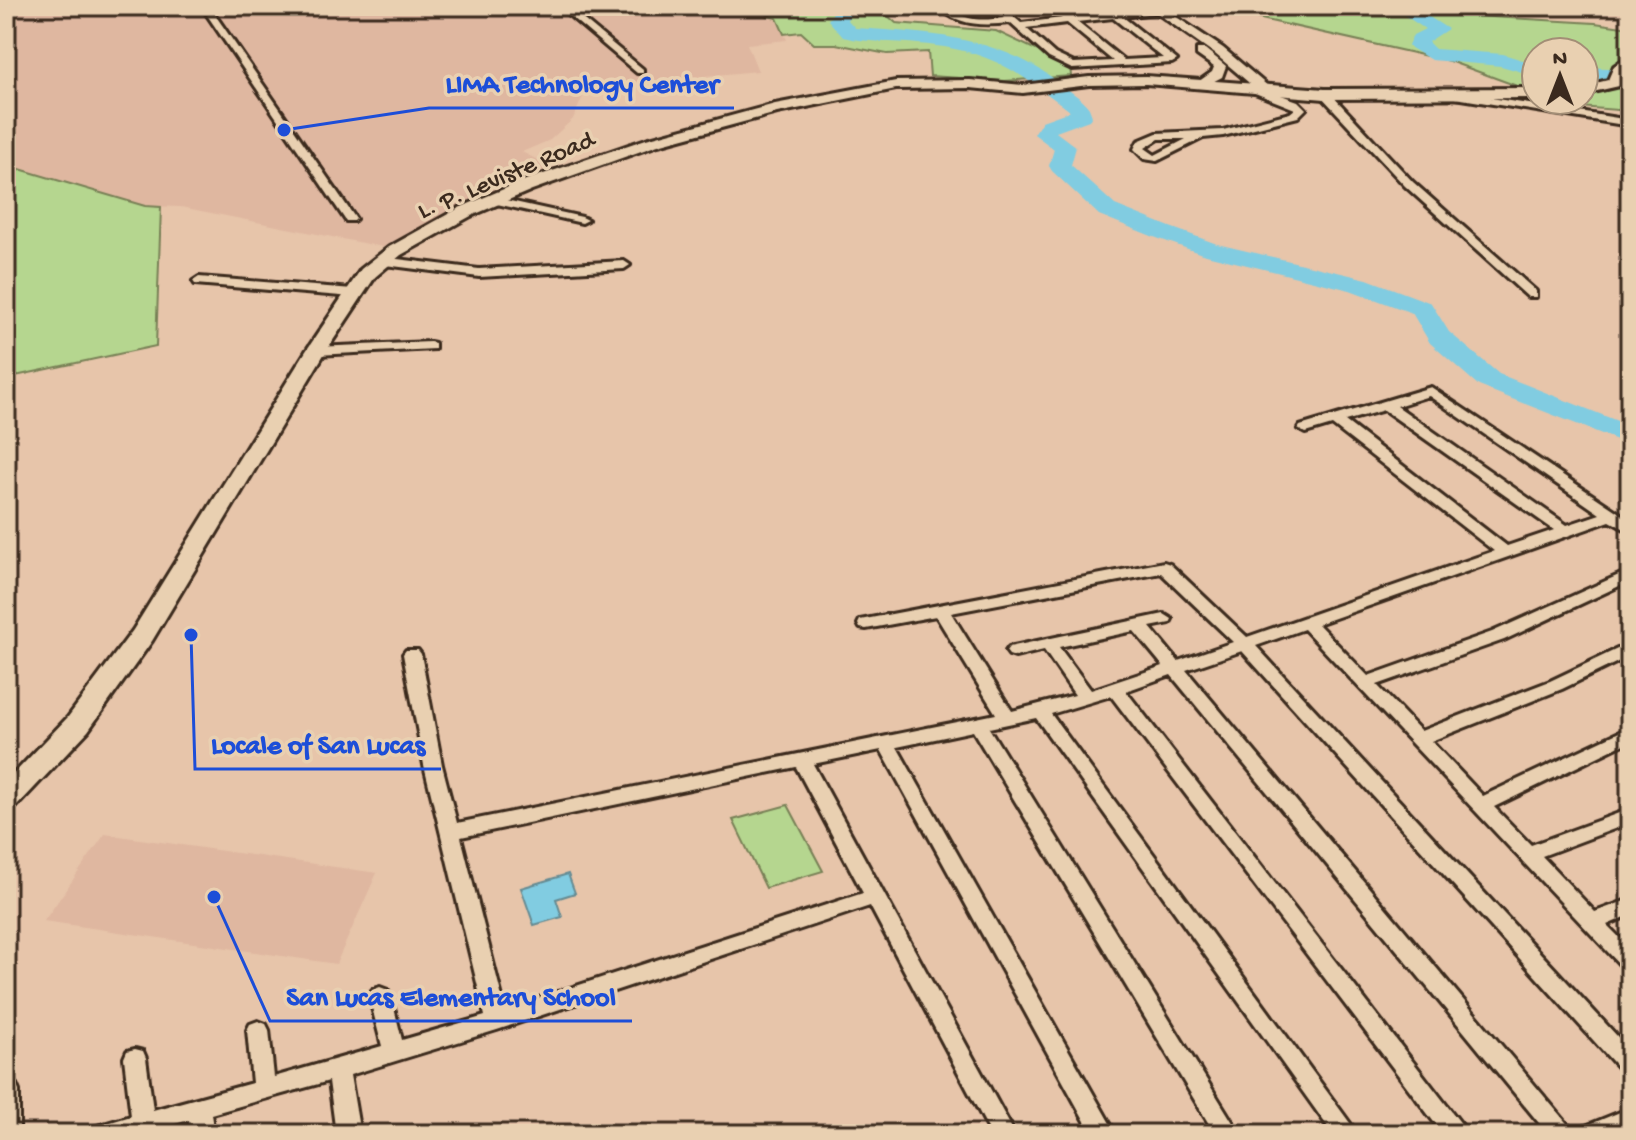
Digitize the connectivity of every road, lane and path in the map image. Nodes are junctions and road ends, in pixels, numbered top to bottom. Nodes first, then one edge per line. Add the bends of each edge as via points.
1 (205, 6) edge
2 (562, 6) edge
3 (941, 6) edge
4 (996, 6) edge
5 (1052, 6) edge
6 (1146, 9) edge
7 (1111, 13) edge
8 (1069, 20) junction
9 (1015, 23) junction
10 (1123, 64) junction
11 (1237, 65) junction
12 (1220, 66) junction
13 (1621, 70) edge
14 (640, 71) dead end
15 (1600, 81) edge
16 (1201, 84) junction
17 (1260, 89) junction
18 (1520, 93) edge
19 (1325, 94) junction
20 (1453, 95) junction
21 (1630, 123) edge
22 (1201, 135) junction
23 (492, 200) junction
24 (350, 219) dead end
25 (582, 220) dead end
26 (381, 261) junction
27 (624, 265) dead end
28 (199, 281) dead end
29 (353, 293) junction
30 (1532, 294) dead end
31 (430, 346) dead end
32 (316, 351) junction
33 (1385, 404) junction
34 (1334, 420) junction
35 (1305, 429) dead end
36 (1612, 515) junction
37 (1630, 527) edge
38 (1565, 531) junction
39 (1505, 552) junction
40 (1630, 575) edge
41 (940, 609) junction
42 (1164, 619) dead end
43 (1307, 622) junction
44 (866, 624) dead end
45 (1138, 624) junction
46 (1245, 644) junction
47 (1050, 646) junction
48 (1630, 649) edge
49 (1015, 651) dead end
50 (412, 654) dead end
51 (1177, 668) junction
52 (1366, 683) junction
53 (1115, 689) junction
54 (1087, 698) junction
55 (1040, 711) junction
56 (1008, 718) junction
57 (978, 725) junction
58 (1630, 733) edge
59 (1418, 739) junction
60 (886, 743) junction
61 (802, 761) junction
62 (6, 800) edge
63 (1481, 805) junction
64 (1630, 816) edge
65 (449, 832) junction
66 (1527, 854) junction
67 (873, 897) junction
68 (1630, 907) edge
69 (1592, 922) junction
70 (1630, 962) edge
71 (380, 996) dead end
72 (497, 1021) junction
73 (258, 1030) dead end
74 (394, 1052) junction
75 (135, 1058) dead end
76 (1630, 1065) edge
77 (338, 1069) junction
78 (264, 1090) junction
79 (8, 1091) dead end
80 (199, 1107) junction
81 (1630, 1118) edge
82 (143, 1123) junction
83 (108, 1133) edge
84 (1598, 1133) edge
85 (7, 1134) edge
86 (202, 1134) edge
87 (348, 1134) edge
88 (1003, 1134) edge
89 (1104, 1134) edge
90 (1228, 1134) edge
91 (1346, 1134) edge
92 (1457, 1134) edge
93 (1562, 1134) edge

1 - 24 street
2 - 14 street
3 - 9 street via 956,19
4 - 9 street
5 - 8 street
6 - 7 street
6 - 11 street
6 - 12 street
7 - 8 street
7 - 10 street via 1172,59
8 - 9 street
8 - 10 street
9 - 10 street via 1065,64
11 - 12 street
11 - 17 street
12 - 16 street via 1218,74
13 - 15 main road
16 - 17 main road, L. P. Leviste Road
16 - 23 main road, L. P. Leviste Road via 1146,80 1023,89 920,83 883,87 622,151
17 - 19 main road, L. P. Leviste Road
17 - 22 street via 1301,109 1294,115
18 - 20 main road, L. P. Leviste Road
19 - 20 main road, L. P. Leviste Road
19 - 30 street via 1409,184
20 - 21 street
22 - 22 street via 1157,136 1139,149 1157,158
23 - 25 street
23 - 26 main road, L. P. Leviste Road
26 - 27 street via 479,273
26 - 29 main road, L. P. Leviste Road
28 - 29 street
29 - 32 main road, L. P. Leviste Road
31 - 32 street
32 - 62 main road, L. P. Leviste Road via 143,635 78,724
33 - 34 street
33 - 36 street via 1436,392
33 - 38 street
34 - 35 street
34 - 39 street
36 - 37 street
36 - 38 street
38 - 39 street
39 - 43 street
40 - 52 street via 1498,636
41 - 44 street
41 - 46 street via 1161,566
41 - 56 street
42 - 45 street
43 - 46 street
43 - 52 street
45 - 47 street
45 - 51 street
46 - 51 street
46 - 76 street
47 - 49 street
47 - 54 street
48 - 59 street via 1556,685
50 - 65 street
51 - 53 street
51 - 93 street
52 - 59 street
53 - 54 street
53 - 92 street
54 - 55 street
55 - 56 street
55 - 91 street
56 - 57 street
57 - 60 street
57 - 90 street
58 - 63 street
59 - 63 street
60 - 61 street
60 - 89 street
61 - 65 street
61 - 67 street
63 - 66 street
64 - 66 street
65 - 72 street
66 - 69 street
67 - 72 street
67 - 88 street
68 - 69 street
69 - 70 street
71 - 74 street
72 - 74 street
73 - 78 street
74 - 77 street
75 - 82 street
77 - 78 street
77 - 87 street
78 - 80 street
79 - 85 street
80 - 82 street
80 - 86 street
81 - 84 street
82 - 83 street

